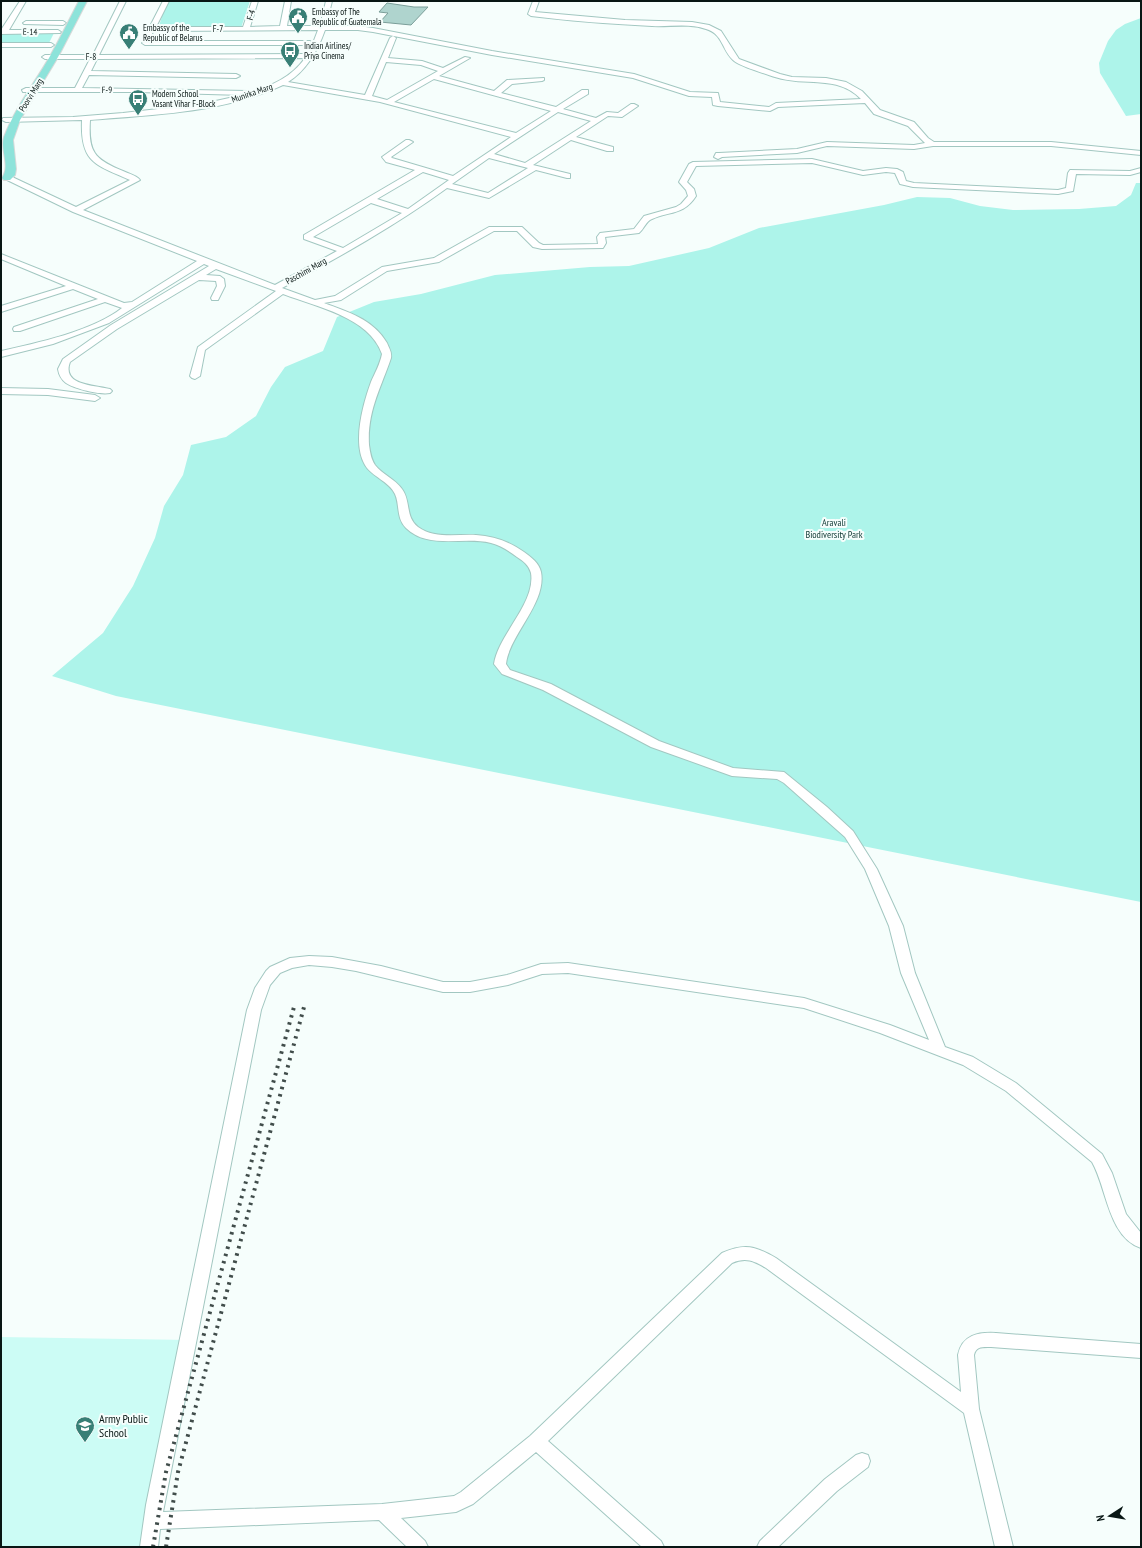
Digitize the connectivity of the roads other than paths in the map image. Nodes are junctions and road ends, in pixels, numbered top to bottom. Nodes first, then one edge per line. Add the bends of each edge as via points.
1 (23, 1) edge
2 (75, 1) edge
3 (83, 1) edge
4 (124, 1) edge
5 (166, 1) edge
6 (254, 1) edge
7 (288, 1) edge
8 (324, 1) edge
9 (329, 1) edge
10 (536, 1) edge
11 (26, 23) dead end
12 (63, 23) junction
13 (152, 29) junction
14 (246, 29) junction
15 (283, 29) junction
16 (319, 29) junction
17 (2, 32) edge
18 (58, 32) junction
19 (393, 38) dead end
20 (145, 43) junction
21 (310, 43) junction
22 (1, 45) edge
23 (51, 45) junction
24 (137, 56) junction
25 (303, 56) junction
26 (50, 57) junction
27 (95, 57) junction
28 (467, 58) dead end
29 (384, 60) junction
30 (444, 71) junction
31 (87, 74) junction
32 (236, 76) dead end
33 (434, 77) junction
34 (542, 79) dead end
35 (280, 82) junction
36 (30, 90) junction
37 (77, 90) junction
38 (585, 92) dead end
39 (252, 93) junction
40 (496, 93) junction
41 (368, 97) junction
42 (866, 101) junction
43 (388, 102) junction
44 (634, 106) dead end
45 (559, 110) junction
46 (86, 118) junction
47 (11, 119) junction
48 (595, 120) junction
49 (1, 134) edge
50 (518, 136) junction
51 (569, 137) junction
52 (409, 142) dead end
53 (933, 144) junction
54 (610, 149) dead end
55 (1141, 153) edge
56 (488, 155) junction
57 (1, 162) edge
58 (718, 163) junction
59 (531, 166) junction
60 (421, 170) junction
61 (1141, 170) edge
62 (567, 176) dead end
63 (3, 178) edge
64 (454, 179) junction
65 (445, 185) junction
66 (370, 200) junction
67 (76, 210) junction
68 (409, 212) junction
69 (344, 251) junction
70 (1, 256) edge
71 (203, 261) junction
72 (217, 265) junction
73 (197, 277) junction
74 (73, 286) junction
75 (279, 289) junction
76 (214, 298) dead end
77 (105, 299) junction
78 (313, 302) junction
79 (130, 306) junction
80 (1, 309) edge
81 (17, 329) dead end
82 (1, 354) edge
83 (195, 376) dead end
84 (1, 391) edge
85 (107, 391) dead end
86 (95, 398) dead end
87 (939, 1048) junction
88 (1141, 1242) edge
89 (1141, 1351) edge
90 (971, 1409) junction
91 (536, 1441) junction
92 (862, 1462) dead end
93 (382, 1512) junction
94 (153, 1521) junction
95 (149, 1547) edge
96 (419, 1547) edge
97 (655, 1547) edge
98 (766, 1547) edge
99 (1004, 1547) edge

1 - 17 street
2 - 12 main road, Poorvi Marg
3 - 26 main road, Poorvi Marg
4 - 27 street
5 - 13 street
6 - 14 street, F-4
7 - 15 street
8 - 16 street, Munirka Marg
9 - 16 street, Munirka Marg
10 - 42 street via 531,14 687,24 710,28 720,34 729,47 731,56 740,62 778,76 843,84 858,92
11 - 12 street
12 - 18 main road, Poorvi Marg
13 - 14 street, F-7
13 - 20 street
14 - 15 street, F-7
15 - 16 street, F-7
16 - 21 street, Munirka Marg
16 - 35 street, Munirka Marg via 311,52 303,65 292,76
16 - 42 street, F-7 via 373,30 634,76 689,94 715,95 718,104 770,109 776,105
17 - 18 street, E-14
18 - 23 main road, Poorvi Marg
19 - 29 street
20 - 21 street
20 - 24 street
21 - 25 street, Munirka Marg
22 - 23 street
23 - 26 main road, Poorvi Marg
24 - 25 street, F-8
24 - 27 street, F-8
25 - 35 street, Munirka Marg via 289,75
26 - 27 street, F-8
26 - 36 main road, Poorvi Marg
27 - 31 street
28 - 30 street
29 - 30 street via 422,63
29 - 41 street
30 - 33 street
31 - 32 street
31 - 37 street
33 - 40 street
33 - 43 street
34 - 40 street via 510,82
35 - 39 street, Munirka Marg
35 - 41 street
35 - 46 street, Munirka Marg via 256,93 219,104
36 - 37 street, F-9
36 - 47 main road, Poorvi Marg
37 - 39 street, F-9
38 - 45 street, Paschimi Marg
39 - 47 street, Munirka Marg via 193,106 87,117
40 - 45 street
41 - 43 street
42 - 53 street via 877,112 911,124 925,140
43 - 50 street
44 - 48 street via 620,115 609,113
45 - 48 street
45 - 50 street, Paschimi Marg
46 - 47 street, Munirka Marg
46 - 67 street via 85,142 89,154 105,166 136,180
47 - 49 main road, Poorvi Marg
47 - 63 main road, Poorvi Marg via 8,140 11,169 10,175
48 - 51 street
50 - 56 street, Paschimi Marg
51 - 54 street
51 - 59 street
52 - 60 street via 386,157
53 - 55 street via 1051,144
53 - 58 street via 914,147 827,144 797,151 719,155
56 - 59 street
56 - 64 street, Paschimi Marg
57 - 63 main road
58 - 61 street via 812,161 863,172 897,171 903,182 913,185 1058,192 1070,189 1073,172 1126,173
58 - 78 street via 691,164 684,180 692,196 687,204 677,210 647,218 636,231 603,235 600,246 542,247 536,245 519,229 492,229 436,260 385,269 338,298
59 - 62 street
59 - 65 street via 489,196
60 - 64 street
60 - 66 street
63 - 67 street, Paschimi Marg
64 - 65 street, Paschimi Marg
65 - 68 street, Paschimi Marg
66 - 68 street
66 - 69 street via 307,237
67 - 71 street, Paschimi Marg
68 - 69 street, Paschimi Marg
69 - 75 street, Paschimi Marg
70 - 74 street
71 - 72 street, Paschimi Marg
71 - 79 street
72 - 73 street
72 - 75 street, Paschimi Marg
73 - 76 street via 220,279 219,290
73 - 85 street via 114,327 62,366 68,379 83,387
74 - 77 street
74 - 80 street
75 - 78 street
75 - 83 street via 201,349
77 - 79 street via 118,305
77 - 81 street
78 - 87 street via 362,322 385,347 387,354 376,383 363,437 369,465 398,489 403,516 408,524 415,531 434,537 485,538 501,542 533,566 536,572 534,590 516,631 500,654 500,664 506,672 547,688 655,744 732,772 780,775 806,795 849,834 871,869 896,926 908,973
79 - 82 street via 122,313 80,331
84 - 86 street via 48,392
87 - 88 street via 974,1064 1011,1087 1097,1158 1105,1170 1119,1216
87 - 94 street via 804,1003 581,969 555,967 483,985 456,988 316,960 296,962 275,970 260,991 249,1032
89 - 90 street via 996,1340 973,1342 968,1346 966,1355
90 - 91 street via 771,1264 754,1254 744,1252 727,1258
90 - 99 street
91 - 93 street via 467,1498 456,1504
91 - 97 street
92 - 98 street via 831,1485
93 - 94 street
93 - 96 street
94 - 95 street

